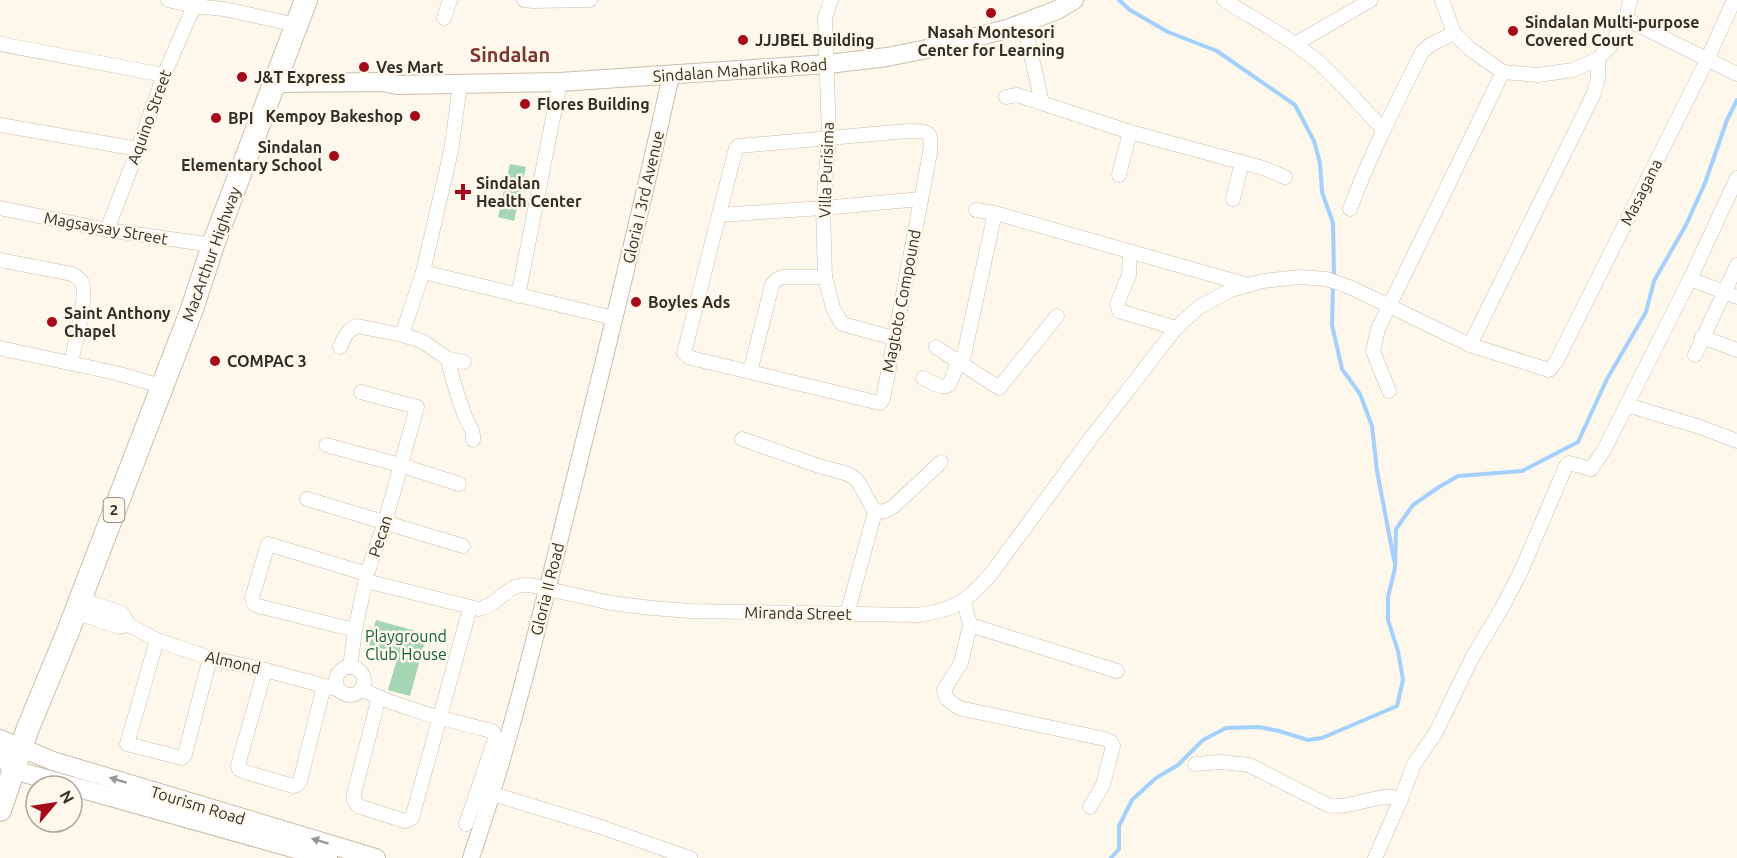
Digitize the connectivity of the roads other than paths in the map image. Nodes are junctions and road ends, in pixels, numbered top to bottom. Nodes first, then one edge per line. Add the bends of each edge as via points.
1 (168, 0) edge
2 (306, 0) edge
3 (450, 0) edge
4 (530, 0) edge
5 (588, 0) edge
6 (831, 0) edge
7 (1074, 0) edge
8 (1224, 0) edge
9 (1371, 0) edge
10 (1442, 0) edge
11 (1630, 0) edge
12 (1734, 0) edge
13 (224, 4) edge
14 (194, 6) junction
15 (444, 18) dead end
16 (1626, 19) junction
17 (1024, 23) junction
18 (297, 25) junction
19 (1454, 33) junction
20 (0, 44) edge
21 (1295, 44) junction
22 (1598, 59) junction
23 (1707, 60) junction
24 (828, 64) junction
25 (1503, 72) junction
26 (1736, 73) edge
27 (164, 75) junction
28 (671, 75) junction
29 (560, 82) junction
30 (460, 85) junction
31 (273, 87) junction
32 (1006, 97) dead end
33 (1042, 103) junction
34 (0, 125) edge
35 (1383, 129) junction
36 (1131, 132) junction
37 (829, 138) junction
38 (138, 149) junction
39 (1242, 162) junction
40 (1119, 175) dead end
41 (1286, 177) dead end
42 (1737, 178) edge
43 (921, 199) junction
44 (1233, 200) dead end
45 (0, 208) edge
46 (823, 208) junction
47 (1350, 209) dead end
48 (976, 210) dead end
49 (995, 213) junction
50 (719, 215) junction
51 (107, 230) junction
52 (213, 245) junction
53 (1130, 252) junction
54 (0, 260) edge
55 (1737, 266) edge
56 (423, 272) junction
57 (825, 277) junction
58 (1690, 279) junction
59 (1248, 285) junction
60 (1730, 295) edge
61 (518, 296) junction
62 (1388, 306) junction
63 (1057, 316) dead end
64 (614, 318) junction
65 (1176, 328) junction
66 (402, 335) junction
67 (1702, 337) junction
68 (894, 338) junction
69 (1470, 345) junction
70 (340, 347) dead end
71 (936, 347) dead end
72 (0, 348) edge
73 (1737, 350) edge
74 (1695, 355) dead end
75 (448, 359) junction
76 (464, 362) dead end
77 (71, 363) junction
78 (960, 363) junction
79 (750, 372) junction
80 (923, 378) dead end
81 (161, 386) junction
82 (1389, 391) dead end
83 (361, 392) dead end
84 (1627, 405) junction
85 (742, 439) dead end
86 (473, 441) dead end
87 (1737, 441) edge
88 (326, 445) dead end
89 (941, 462) dead end
90 (400, 465) junction
91 (459, 484) dead end
92 (307, 499) dead end
93 (874, 512) junction
94 (385, 522) junction
95 (463, 546) dead end
96 (366, 578) junction
97 (543, 588) junction
98 (964, 601) junction
99 (78, 606) junction
100 (470, 608) junction
101 (847, 614) junction
102 (970, 625) junction
103 (355, 630) junction
104 (157, 640) junction
105 (210, 658) junction
106 (350, 667) junction
107 (265, 670) junction
108 (1117, 671) dead end
109 (324, 686) junction
110 (361, 689) junction
111 (340, 690) junction
112 (379, 697) junction
113 (440, 717) junction
114 (0, 740) edge
115 (12, 757) edge
116 (1195, 764) dead end
117 (47, 774) edge
118 (84, 790) edge
119 (493, 794) junction
120 (1401, 799) junction
121 (1090, 807) dead end
122 (0, 810) edge
123 (466, 824) dead end
124 (328, 858) edge
125 (376, 858) edge
126 (471, 858) edge
127 (690, 858) edge
128 (1376, 858) edge

1 - 14 street
2 - 18 highway, MacArthur Highway / 2
3 - 15 street
4 - 5 street
6 - 24 street, Villa Purisima via 825,17
7 - 17 main road, Sindalan Maharlika Road
8 - 21 street
9 - 21 street
10 - 19 street
11 - 16 street
12 - 23 street, Masagana
13 - 14 street
13 - 18 street
14 - 27 street, Aquino Street
16 - 22 street
16 - 23 street
17 - 24 main road, Sindalan Maharlika Road via 932,48
17 - 33 street
18 - 31 highway, MacArthur Highway / 2
19 - 25 street
19 - 35 street via 1422,52
20 - 27 street
21 - 35 street via 1331,74
22 - 25 street via 1574,70 1538,75
22 - 69 street via 1594,93
23 - 26 street
23 - 69 street, Masagana via 1556,362 1549,370
24 - 28 main road, Sindalan Maharlika Road
24 - 37 street, Villa Purisima
25 - 62 street
27 - 38 street, Aquino Street
28 - 29 main road, Sindalan Maharlika Road
28 - 64 street, Gloria I 3rd Avenue
29 - 30 main road, Sindalan Maharlika Road
29 - 61 street
30 - 31 main road, Sindalan Maharlika Road via 397,85 386,91 354,93
30 - 56 street via 452,151
31 - 52 highway, MacArthur Highway / 2
32 - 33 street via 1017,95
33 - 36 street
34 - 38 street
35 - 47 street
36 - 39 street
36 - 40 street
37 - 43 street, Magtoto Compound via 907,131 929,134 930,153
37 - 46 street, Villa Purisima
37 - 50 street via 736,148
38 - 51 street, Aquino Street
39 - 41 street
39 - 44 street
42 - 58 street
43 - 46 street
43 - 68 street, Magtoto Compound
45 - 51 street, Magsaysay Street
46 - 50 street
46 - 57 street, Villa Purisima
48 - 49 street
49 - 53 street
49 - 78 street
50 - 79 street via 684,353
51 - 52 street, Magsaysay Street
52 - 81 highway, MacArthur Highway / 2
53 - 59 street
53 - 65 street via 1129,275 1117,304 1119,311
54 - 77 street via 72,274 81,280 82,309
55 - 60 street
56 - 61 street
56 - 66 street
57 - 68 street, Villa Purisima via 833,308 842,324
57 - 79 street via 782,277 772,285
58 - 60 street
58 - 84 street
59 - 62 street, Miranda Street via 1290,278 1334,281
59 - 65 street, Miranda Street via 1199,307
60 - 67 street
61 - 64 street
62 - 69 street
62 - 82 street via 1373,351
63 - 78 street via 999,388
64 - 97 street, Gloria II Road
65 - 98 street, Miranda Street via 991,574
66 - 70 street via 357,326 346,334
66 - 75 street via 422,341
67 - 73 street
67 - 74 street
68 - 79 street, Magtoto Compound via 880,403
71 - 78 street
72 - 77 street
75 - 76 street
75 - 86 street via 474,433
77 - 81 street
78 - 80 street via 945,387
81 - 99 highway, MacArthur Highway / 2
83 - 90 street, Pecan via 417,407
84 - 87 street
84 - 120 street via 1591,469 1569,463 1566,466 1522,569 1435,734 1414,764
85 - 93 street via 848,474 862,487
88 - 90 street
89 - 93 street via 894,506
90 - 91 street
90 - 94 street, Pecan
92 - 94 street
93 - 101 street
94 - 95 street
94 - 96 street, Pecan
96 - 100 street
96 - 103 street, Pecan
96 - 103 street via 268,544 252,598 258,606
97 - 100 street, Miranda Street via 521,584 487,607
97 - 101 street, Miranda Street via 652,608
97 - 119 street, Gloria II Road via 516,715
98 - 101 street, Miranda Street via 924,614
98 - 102 street
99 - 104 street, Almond via 119,627 129,625
99 - 115 highway, MacArthur Highway / 2
100 - 113 street
102 - 108 street
102 - 121 street via 962,663 944,690 947,699 959,708 1111,742 1103,785
103 - 106 street, Pecan
104 - 105 street, Almond
104 - 105 street via 127,744 182,758
105 - 107 street, Almond
106 - 110 street via 363,677
106 - 111 street via 337,677
107 - 109 street, Almond
107 - 109 street via 238,765 242,771 293,786 300,781
109 - 111 street, Almond
110 - 111 street via 351,694
110 - 112 street
112 - 113 street
112 - 113 street via 354,794 358,806 405,821 412,818
113 - 123 street via 495,734
114 - 115 main road
115 - 117 main road, Tourism Road
115 - 122 highway, MacArthur Highway / 2
125 -> 115 main road, Tourism Road via 53,761
116 - 120 street via 1249,765 1328,805 1346,806 1387,796
118 - 124 main road, Tourism Road
119 - 126 street, Gloria II Road
119 - 127 street
120 - 128 street

